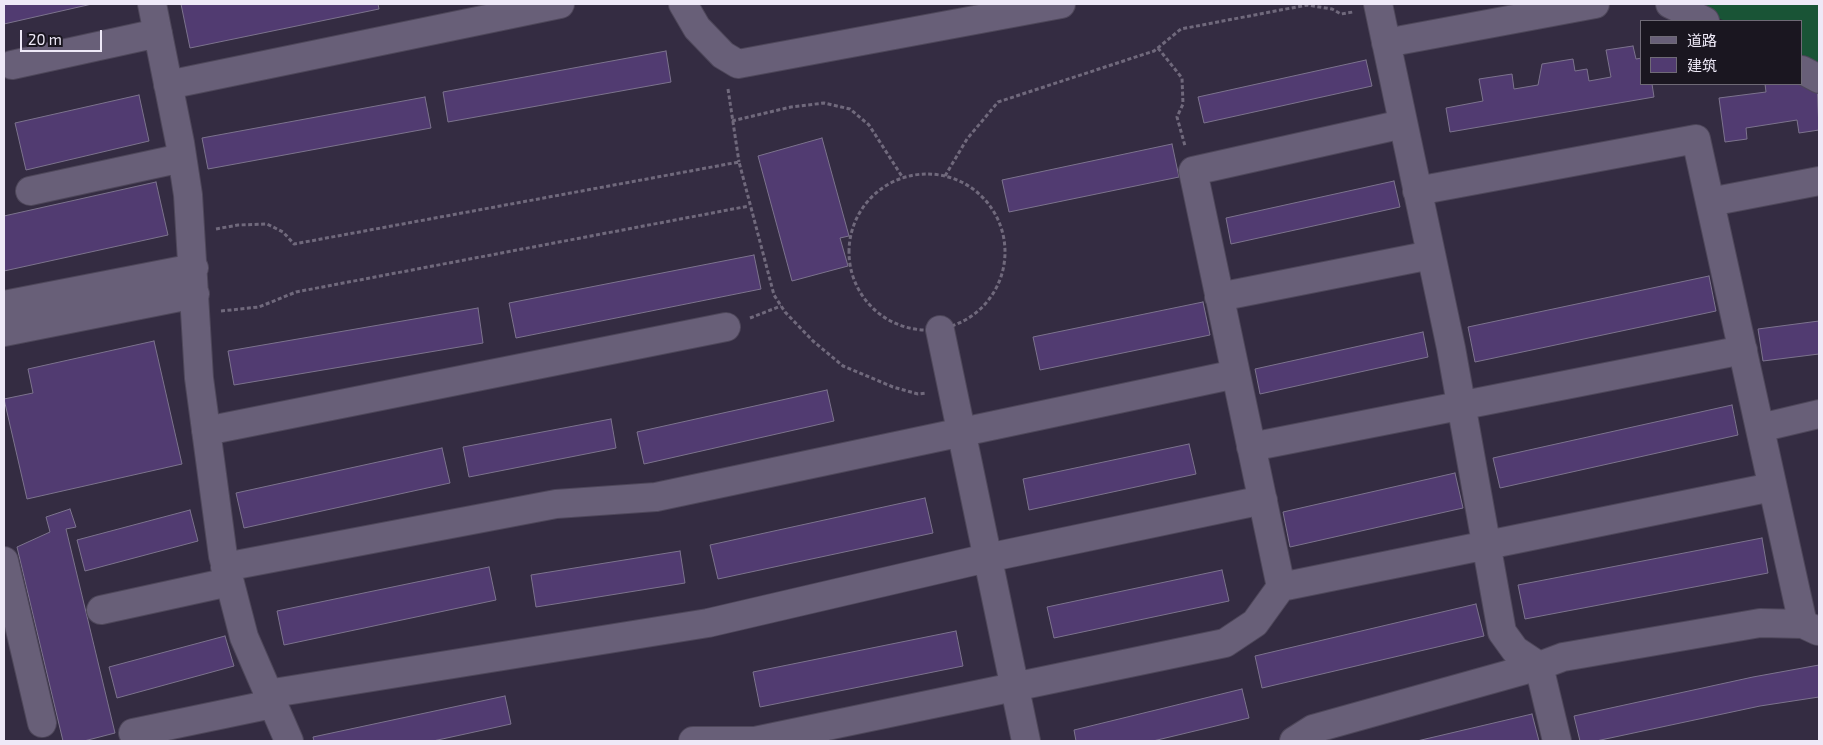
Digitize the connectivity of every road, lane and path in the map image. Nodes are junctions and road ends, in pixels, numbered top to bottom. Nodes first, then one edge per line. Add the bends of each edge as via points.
1 (152, 4) edge
2 (560, 4) edge
3 (683, 4) edge
4 (1062, 4) edge
5 (1595, 4) edge
6 (1670, 4) edge
7 (1379, 5) edge
8 (1703, 20) edge
9 (158, 33) junction
10 (1386, 43) junction
11 (1158, 48) junction
12 (723, 55) junction
13 (12, 65) dead end
14 (1803, 71) edge
15 (1819, 79) edge
16 (168, 85) junction
17 (732, 121) junction
18 (1404, 124) junction
19 (182, 158) junction
20 (739, 162) junction
21 (1193, 171) junction
22 (945, 176) junction
23 (903, 178) junction
24 (1819, 181) edge
25 (1418, 190) junction
26 (30, 191) dead end
27 (1710, 202) junction
28 (749, 206) junction
29 (191, 235) junction
30 (1431, 255) junction
31 (195, 292) junction
32 (1219, 297) junction
33 (4, 305) edge
34 (726, 327) dead end
35 (940, 330) junction
36 (4, 332) edge
37 (1743, 350) junction
38 (1236, 374) junction
39 (952, 392) junction
40 (1461, 406) junction
41 (1819, 414) edge
42 (1760, 428) junction
43 (206, 431) junction
44 (960, 434) junction
45 (1251, 447) junction
46 (1772, 487) junction
47 (1263, 500) junction
48 (1486, 545) junction
49 (987, 558) junction
50 (4, 561) edge
51 (227, 575) junction
52 (1281, 587) junction
53 (102, 610) dead end
54 (1811, 628) edge
55 (1539, 666) junction
56 (1015, 687) junction
57 (269, 699) junction
58 (42, 723) dead end
59 (133, 734) dead end
60 (289, 741) edge
61 (693, 741) edge
62 (1026, 741) edge
63 (1294, 741) edge
64 (1557, 741) edge

1 - 9 lane
2 - 16 lane
3 - 12 lane via 698,28
4 - 12 lane via 738,64
5 - 10 lane
6 - 8 lane
7 - 10 lane
7 - 11 path via 1341,14 1307,4 1181,29
9 - 13 lane
9 - 16 lane
10 - 18 lane
11 - 21 path via 1182,78 1183,104 1177,117
11 - 22 path via 998,102 967,138
12 - 17 path
14 - 15 lane
16 - 19 lane
17 - 20 path
17 - 23 path via 824,103 850,109 868,125
18 - 21 lane
18 - 25 lane
19 - 26 lane
19 - 29 lane
20 - 28 path
20 - 29 path via 294,244 284,232 267,224 238,225
21 - 32 lane
22 - 23 path via 928,174
22 - 35 path via 976,190 994,209 1004,233 1006,259 999,284 985,305 964,321
23 - 35 path via 880,189 862,208 851,232 848,258 855,283 869,305 889,321 914,329
24 - 27 lane
25 - 27 lane via 1696,139
25 - 30 lane
27 - 37 lane
28 - 31 path via 296,292 259,307
28 - 39 path via 774,295 813,341 844,366 893,387 918,394
29 - 31 lane
30 - 32 lane
30 - 40 lane
31 - 33 lane
31 - 36 lane
31 - 43 lane via 199,378
32 - 38 lane
34 - 43 lane
35 - 39 lane
37 - 40 lane
37 - 42 lane
38 - 44 lane
38 - 45 lane
39 - 44 lane
40 - 45 lane
40 - 48 lane
41 - 42 lane
42 - 46 lane
43 - 51 lane
44 - 49 lane
44 - 51 lane via 656,497 556,504
45 - 47 lane
46 - 48 lane
46 - 54 lane
47 - 49 lane
47 - 52 lane
48 - 52 lane
48 - 55 lane via 1502,632 1515,650
49 - 56 lane
49 - 57 lane via 708,623
50 - 58 lane
51 - 53 lane
51 - 57 lane via 244,637
52 - 56 lane via 1256,623 1225,644
54 - 55 lane via 1760,623 1563,657
55 - 63 lane via 1313,729
55 - 64 lane
56 - 61 lane via 755,740
56 - 62 lane
57 - 59 lane
57 - 60 lane

